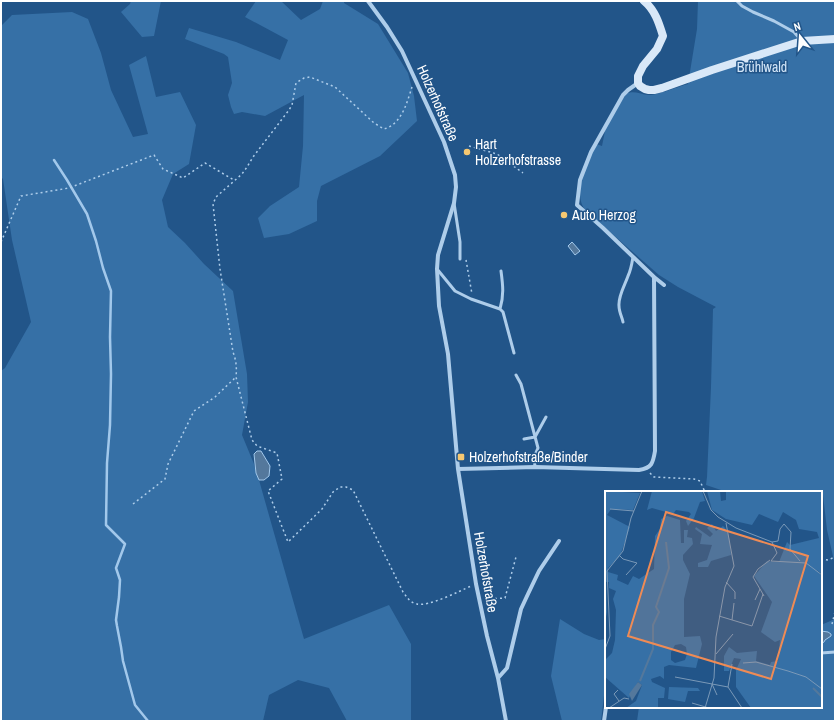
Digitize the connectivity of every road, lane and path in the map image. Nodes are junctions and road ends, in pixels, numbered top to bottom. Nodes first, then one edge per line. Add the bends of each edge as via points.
1 (368, 1) edge
2 (644, 1) edge
3 (737, 1) edge
4 (835, 39) edge
5 (802, 42) junction
6 (414, 77) junction
7 (638, 83) junction
8 (469, 146) dead end
9 (523, 173) dead end
10 (234, 180) junction
11 (454, 203) junction
12 (1, 242) edge
13 (460, 253) junction
14 (633, 257) junction
15 (460, 259) dead end
16 (437, 269) junction
17 (501, 271) dead end
18 (654, 277) junction
19 (664, 285) dead end
20 (472, 300) junction
21 (500, 309) junction
22 (623, 322) dead end
23 (514, 353) dead end
24 (516, 375) dead end
25 (236, 377) junction
26 (546, 417) dead end
27 (535, 437) junction
28 (524, 439) dead end
29 (535, 467) junction
30 (458, 468) junction
31 (646, 469) junction
32 (705, 491) edge
33 (133, 504) dead end
34 (559, 541) dead end
35 (516, 556) dead end
36 (835, 557) edge
37 (822, 559) edge
38 (476, 584) junction
39 (479, 599) junction
40 (835, 604) edge
41 (832, 624) dead end
42 (835, 652) edge
43 (822, 653) edge
44 (498, 678) junction
45 (606, 708) edge
46 (506, 721) edge
47 (604, 721) edge

1 - 6 street, Holzerhofstraße via 402,51
2 - 7 main road via 656,16 663,36 658,49 640,71
3 - 5 lane via 753,12 794,32
4 - 5 main road
5 - 7 main road via 654,90 645,89
6 - 10 path via 406,106 399,118 384,129 334,87 310,77 304,78 296,83 290,110 242,174
6 - 11 street, Holzerhofstraße via 444,142 455,175
7 - 14 street via 623,95 590,152 580,180 577,205
8 - 9 path via 497,154
10 - 12 path via 205,163 183,178 163,169 154,155 69,188 21,196
10 - 25 path via 216,197 213,204
11 - 13 lane
11 - 16 street, Holzerhofstraße via 438,255
13 - 15 lane
13 - 20 path via 465,257
14 - 18 street
14 - 22 lane via 619,300
16 - 20 lane via 455,291
16 - 30 street, Holzerhofstraße via 439,306 448,354
17 - 21 lane via 503,298
18 - 19 street
18 - 31 street via 655,451 654,460
20 - 21 lane
21 - 23 lane
24 - 27 lane via 521,384
25 - 33 path via 215,397 194,411 168,464 165,479
25 - 38 path via 252,440 257,446 277,453 282,479 268,491 288,542 322,509 333,492 340,487 346,487 353,490 403,592 410,601 417,605 425,604
26 - 27 lane
27 - 28 lane
27 - 29 lane via 538,448 534,457
29 - 30 street
29 - 31 street
30 - 38 street, Holzerhofstraße
31 - 32 path via 654,477 700,481
34 - 44 street, Holzerhofstraße via 539,571 521,609 507,668
35 - 39 path via 505,598
36 - 37 path
38 - 39 street, Holzerhofstraße
39 - 44 street, Holzerhofstraße
40 - 41 path
42 - 43 lane
44 - 46 street, Holzerhofstraße
45 - 47 street

